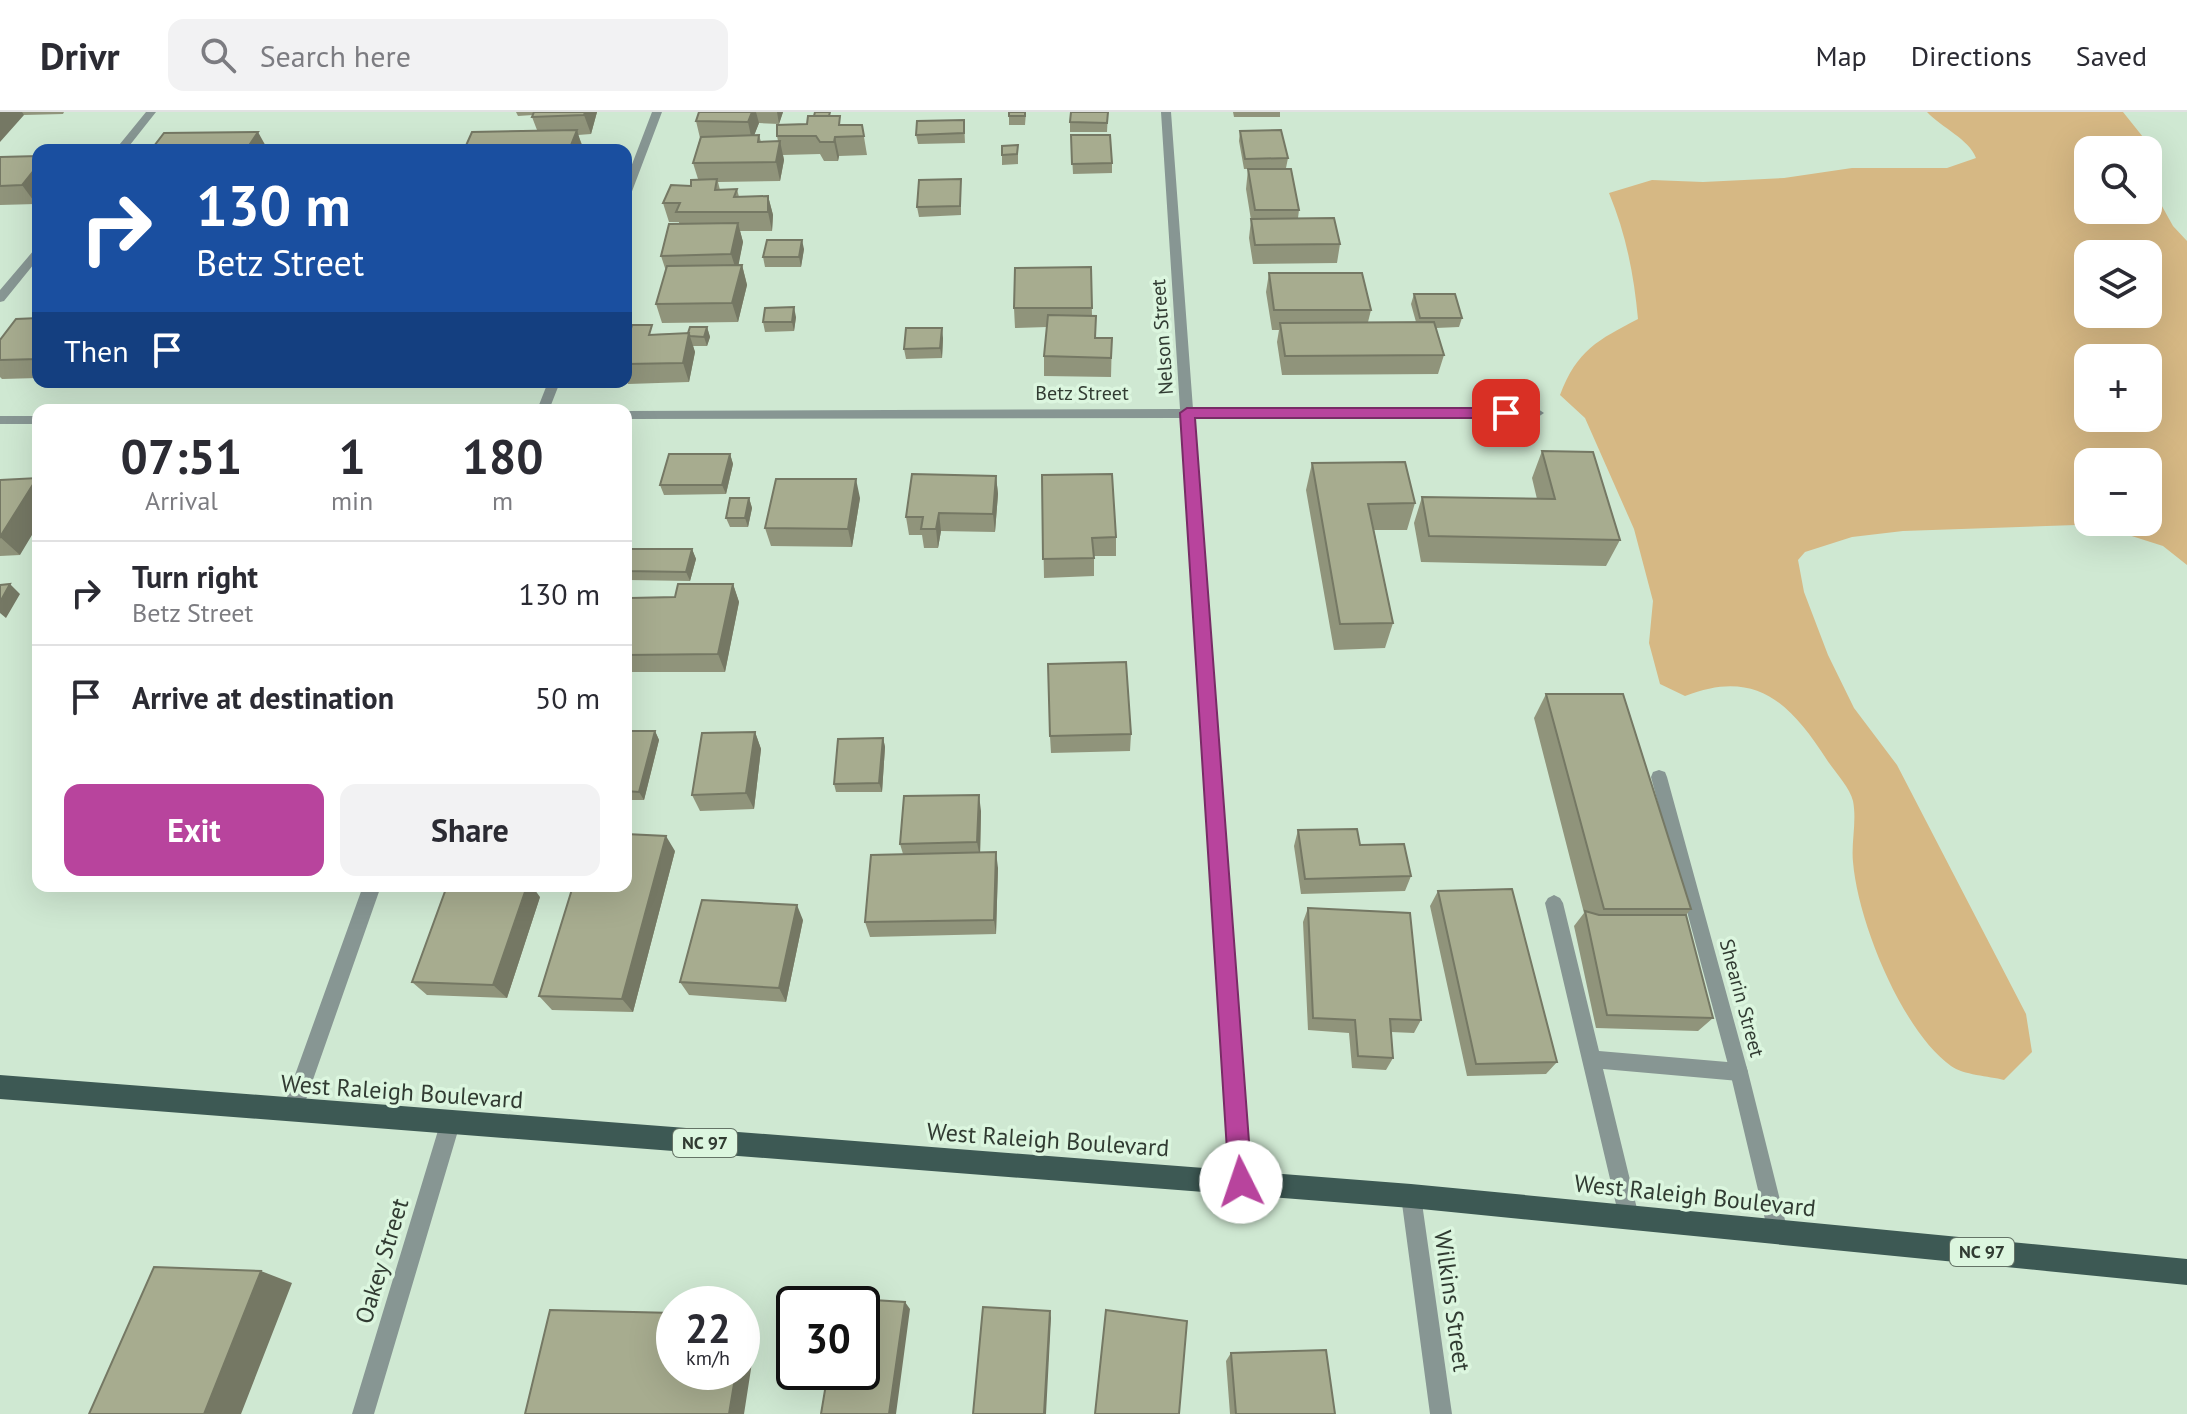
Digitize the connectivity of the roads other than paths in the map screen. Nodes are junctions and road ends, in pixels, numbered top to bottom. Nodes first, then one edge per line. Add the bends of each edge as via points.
1 (151, 112) edge
2 (657, 112) edge
3 (1166, 112) edge
4 (125, 144) edge
5 (632, 178) edge
6 (32, 259) edge
7 (0, 298) edge
8 (1187, 413) junction
9 (1538, 413) dead end
10 (632, 415) edge
11 (0, 420) edge
12 (32, 420) edge
13 (1659, 777) dead end
14 (370, 892) edge
15 (1554, 903) dead end
16 (1591, 1059) junction
17 (1739, 1072) junction
18 (0, 1087) edge
19 (292, 1111) junction
20 (450, 1124) junction
21 (1241, 1182) junction
22 (1411, 1196) junction
23 (1629, 1217) junction
24 (1778, 1232) junction
25 (2187, 1272) edge
26 (363, 1414) edge
27 (1441, 1414) edge

1 - 4 street
2 - 5 street
3 - 8 street, Nelson Street
6 - 7 street
8 - 9 street, Betz Street
8 - 10 street, Betz Street
8 - 21 street, Nelson Street
11 - 12 street
13 - 17 street, Shearin Street
14 - 19 street
15 - 16 street
16 - 17 street
16 - 23 street
17 - 24 street, Shearin Street
18 - 19 main road, West Raleigh Boulevard / NC 97
19 - 20 main road, West Raleigh Boulevard / NC 97
20 - 21 main road, West Raleigh Boulevard / NC 97
20 - 26 street, Oakey Street
21 - 22 main road, West Raleigh Boulevard / NC 97
22 - 23 main road, West Raleigh Boulevard / NC 97
22 - 27 street, Wilkins Street
23 - 24 main road, West Raleigh Boulevard / NC 97
24 - 25 main road, West Raleigh Boulevard / NC 97

